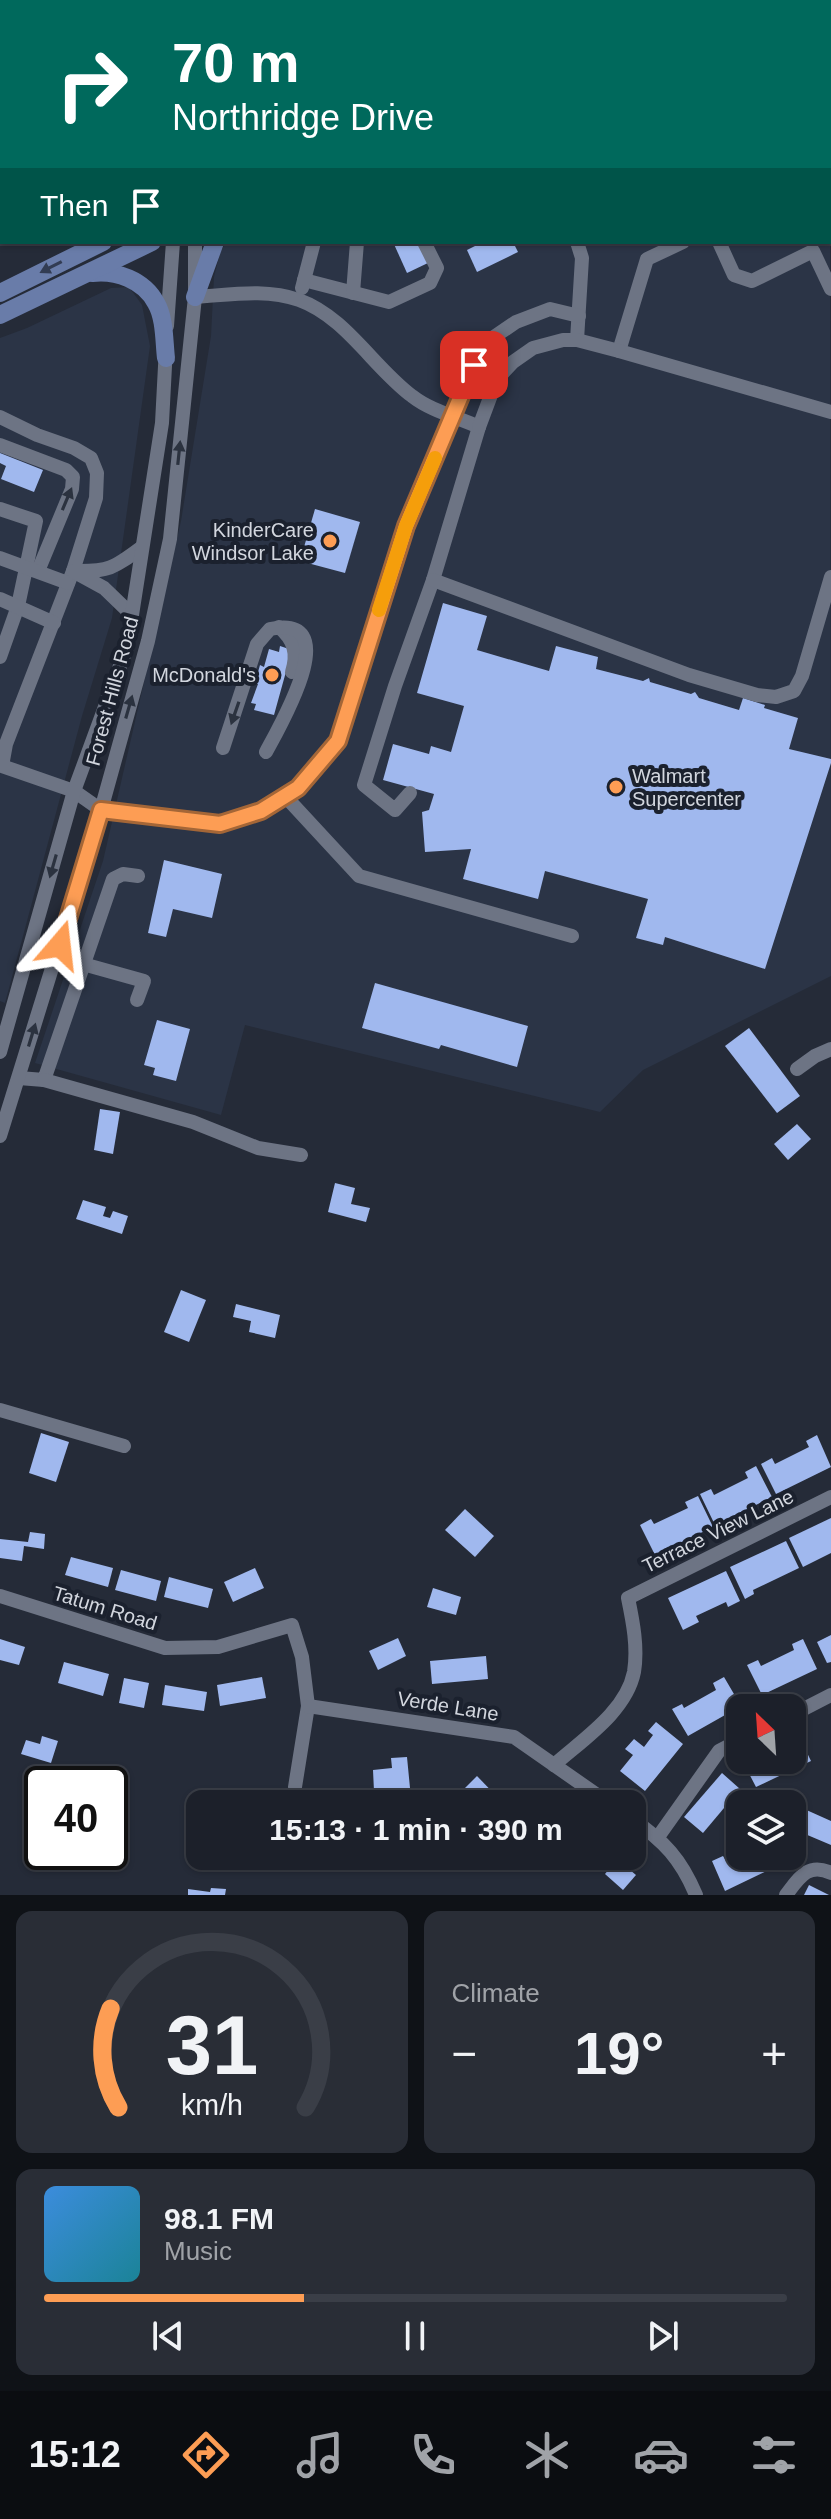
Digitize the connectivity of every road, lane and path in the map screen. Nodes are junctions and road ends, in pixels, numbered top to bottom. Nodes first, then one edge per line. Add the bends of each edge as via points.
1 (99, 244) edge
2 (148, 244) edge
3 (173, 244) edge
4 (195, 244) edge
5 (214, 244) edge
6 (313, 244) edge
7 (357, 244) edge
8 (425, 244) edge
9 (578, 244) edge
10 (679, 244) edge
11 (720, 244) edge
12 (85, 273) junction
13 (304, 280) junction
14 (831, 289) edge
15 (0, 293) edge
16 (353, 293) junction
17 (195, 297) junction
18 (298, 300) junction
19 (0, 315) edge
20 (579, 316) junction
21 (577, 340) junction
22 (619, 351) junction
23 (166, 358) junction
24 (831, 412) edge
25 (453, 415) junction
26 (0, 417) edge
27 (479, 427) junction
28 (0, 445) edge
29 (0, 509) edge
30 (142, 547) junction
31 (0, 558) edge
32 (33, 570) junction
33 (71, 577) junction
34 (831, 577) edge
35 (433, 580) junction
36 (0, 599) edge
37 (18, 606) junction
38 (132, 615) junction
39 (54, 623) junction
40 (0, 657) edge
41 (223, 748) dead end
42 (266, 752) dead end
43 (74, 791) junction
44 (410, 793) dead end
45 (285, 796) junction
46 (101, 810) junction
47 (138, 876) dead end
48 (572, 936) dead end
49 (83, 964) junction
50 (137, 1000) dead end
51 (831, 1049) edge
52 (0, 1052) edge
53 (797, 1069) dead end
54 (19, 1078) junction
55 (44, 1080) junction
56 (0, 1136) edge
57 (301, 1155) dead end
58 (0, 1410) edge
59 (124, 1446) dead end
60 (831, 1497) edge
61 (0, 1596) edge
62 (831, 1695) edge
63 (308, 1706) junction
64 (806, 1708) edge
65 (726, 1747) edge
66 (554, 1765) junction
67 (295, 1787) dead end
68 (590, 1790) edge
69 (646, 1829) edge
70 (658, 1837) junction
71 (831, 1873) edge
72 (696, 1895) edge
73 (786, 1895) edge

1 -> 15 main road
2 - 12 main road
3 - 23 street, Forest Hills Road
4 - 17 street, Forest Hills Road
5 - 17 main road
6 - 13 street
7 - 16 street
8 - 16 street via 437,268 430,283 389,302
9 - 20 street via 582,258
10 - 22 street via 647,259
11 - 14 street via 734,275 752,281 813,251
12 - 19 main road
12 - 23 main road via 129,277 156,301
13 - 16 street
13 - 18 street
17 - 18 street via 252,292
46 -> 17 street, Forest Hills Road via 170,539
18 - 25 street via 328,316 411,396
20 - 21 street
20 - 25 street via 550,309 516,322 488,341
21 - 22 street
21 - 27 street via 533,348 513,362 497,379
22 - 24 street
23 - 30 street, Forest Hills Road via 162,423
25 - 27 street
25 - 45 street via 406,526 338,741
26 - 33 street via 91,458 97,473 96,498
27 - 35 street
32 -> 28 street via 73,477
29 - 32 street via 36,521
30 - 33 street via 117,566
30 - 38 street, Forest Hills Road
31 - 32 street
32 - 33 street
32 - 37 street
33 - 38 street via 104,588
33 - 39 street
34 - 35 street via 802,676 794,691 776,697 601,645
35 - 44 street via 364,785 395,810
36 - 37 street
37 - 39 street
37 - 40 street
38 - 43 street, Forest Hills Road via 127,647
39 - 43 street via 2,766
42 -> 41 street via 288,712 307,653 303,633 279,627 257,644
43 - 46 street
43 -> 52 street, Forest Hills Road
45 - 46 street via 261,811 220,824
45 - 48 street via 359,876
54 -> 46 street, Forest Hills Road
47 - 49 street via 113,879
49 - 50 street via 144,981
49 - 55 street
51 - 53 street
54 - 55 street
54 - 56 street, Forest Hills Road
55 - 57 street via 193,1122 258,1148
58 - 59 street
60 - 66 street, Terrace View Lane via 628,1598 635,1633 634,1673 620,1704
61 - 63 street, Tatum Road via 165,1648 218,1647 292,1625
62 - 64 street
63 - 66 street, Verde Lane via 514,1737
63 - 67 street
65 - 70 street
66 - 68 street, Verde Lane
69 - 70 street
70 - 72 street via 685,1868
71 - 73 street via 820,1868 805,1871

